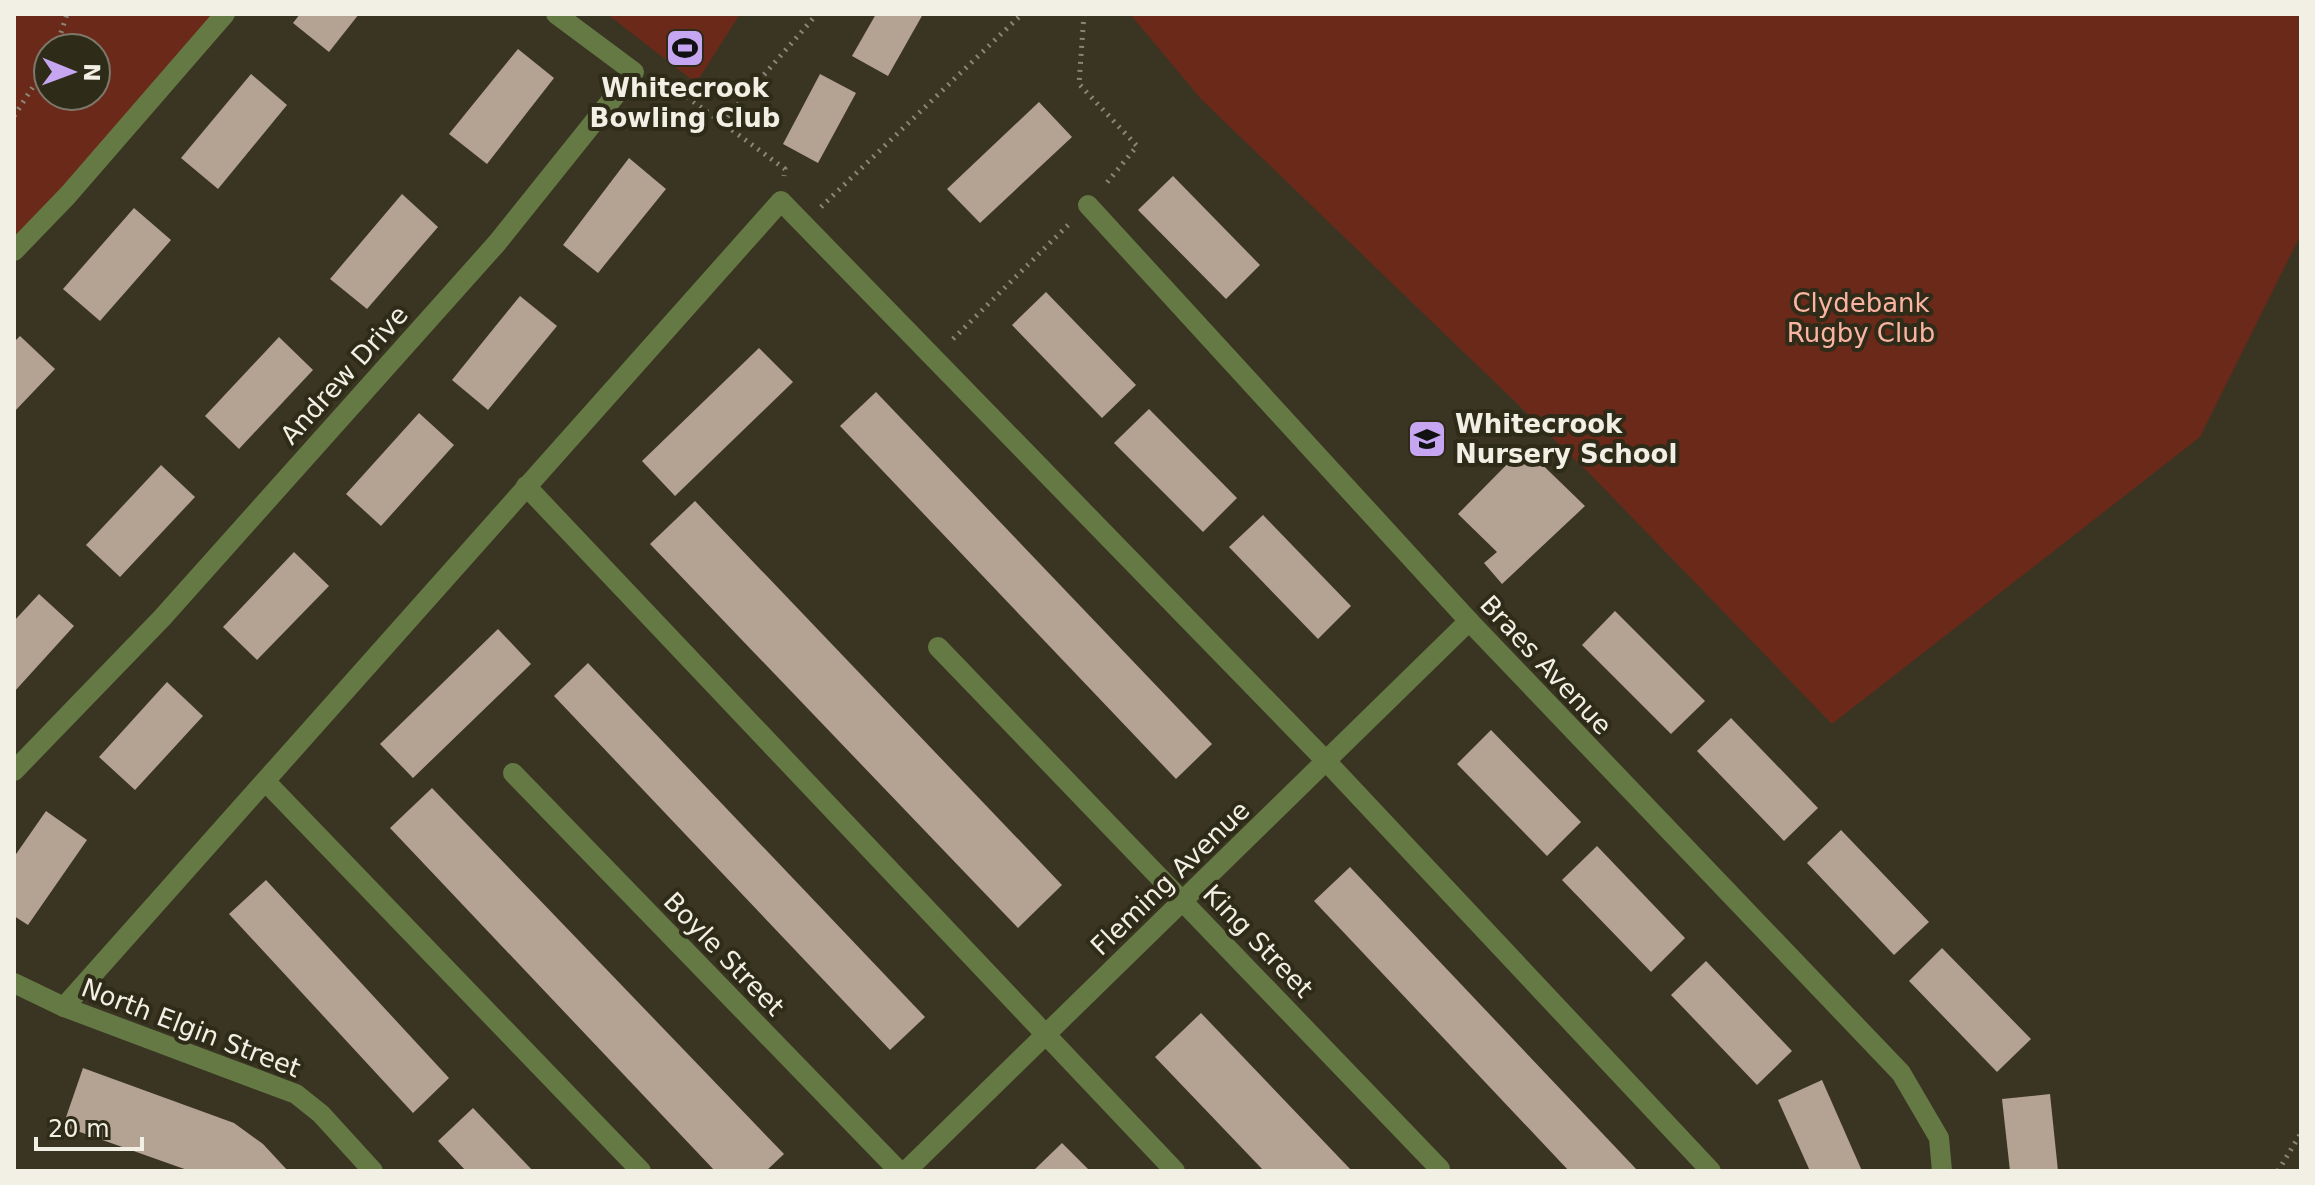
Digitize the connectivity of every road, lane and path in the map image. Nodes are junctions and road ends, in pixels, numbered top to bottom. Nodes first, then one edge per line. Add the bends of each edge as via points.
1 (225, 14) edge
2 (556, 14) edge
3 (817, 14) edge
4 (1022, 14) edge
5 (1084, 14) edge
6 (634, 72) junction
7 (32, 88) edge
8 (14, 116) edge
9 (722, 123) junction
10 (781, 201) junction
11 (1088, 205) junction
12 (803, 225) junction
13 (14, 251) edge
14 (935, 356) junction
15 (526, 486) junction
16 (1469, 621) junction
17 (938, 647) dead end
18 (1327, 762) junction
19 (14, 771) edge
20 (513, 773) dead end
21 (267, 783) junction
22 (1184, 901) junction
23 (14, 983) edge
24 (64, 1007) junction
25 (1045, 1037) junction
26 (2301, 1133) edge
27 (1440, 1169) dead end
28 (373, 1171) edge
29 (641, 1171) edge
30 (899, 1171) edge
31 (906, 1171) edge
32 (1175, 1171) edge
33 (1711, 1171) edge
34 (1942, 1171) edge
35 (2278, 1171) edge

1 - 13 street
2 - 6 street
3 - 9 path
4 - 12 path
5 - 11 path via 1079,84 1137,146
6 - 9 path via 656,74
6 - 19 street, Andrew Drive via 497,243 162,618
7 - 8 path
9 - 10 path via 785,169
10 - 12 street
10 - 15 street
11 - 14 path
11 - 16 street, Braes Avenue
12 - 14 street
14 - 18 street
15 - 21 street
15 - 25 street
16 - 18 street, Fleming Avenue
16 - 34 street, Braes Avenue via 1901,1073 1939,1138
17 - 22 street, King Street
18 - 22 street, Fleming Avenue
18 - 33 street
20 - 30 street, Boyle Street
21 - 24 street
21 - 29 street
22 - 25 street, Fleming Avenue
22 - 27 street, King Street
23 - 24 street, North Elgin Street
24 - 28 street, North Elgin Street via 296,1094
25 - 31 street, Fleming Avenue
25 - 32 street
26 - 35 path

